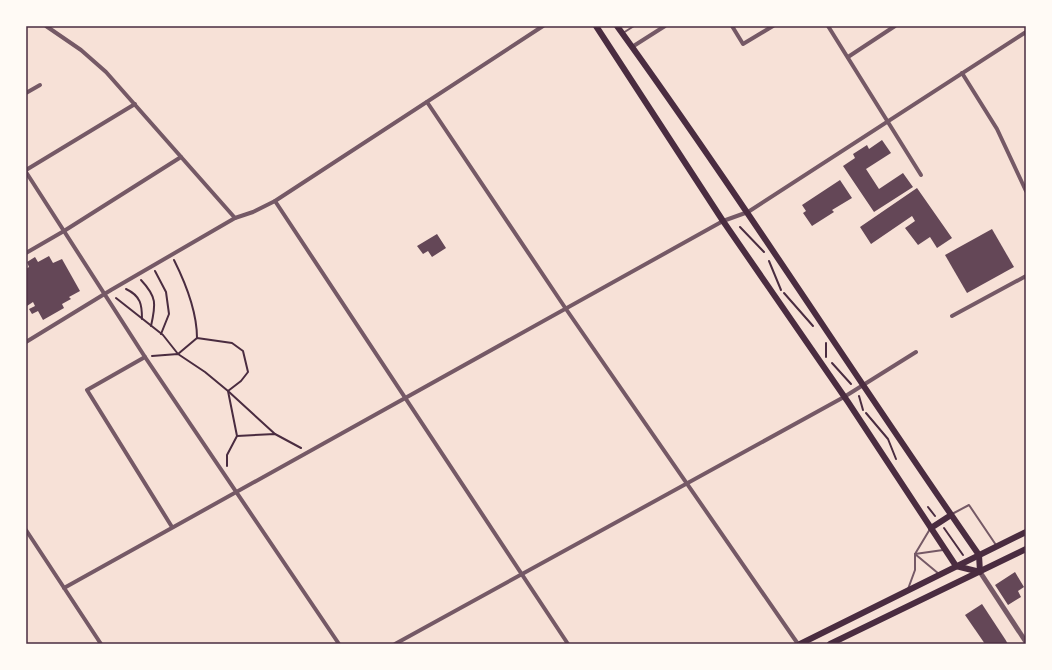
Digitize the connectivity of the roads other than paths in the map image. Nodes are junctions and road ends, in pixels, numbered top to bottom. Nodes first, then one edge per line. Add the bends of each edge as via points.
1 (46, 26) edge
2 (543, 26) edge
3 (596, 26) edge
4 (617, 26) edge
5 (634, 26) edge
6 (665, 26) edge
7 (732, 26) edge
8 (773, 26) edge
9 (828, 26) edge
10 (895, 26) edge
11 (1026, 32) edge
12 (622, 34) junction
13 (632, 47) junction
14 (848, 58) junction
15 (962, 73) junction
16 (40, 85) dead end
17 (26, 93) edge
18 (427, 102) junction
19 (135, 104) junction
20 (888, 121) junction
21 (181, 157) junction
22 (26, 171) edge
23 (921, 175) dead end
24 (1026, 191) edge
25 (275, 202) junction
26 (748, 212) junction
27 (235, 218) junction
28 (723, 221) junction
29 (64, 231) junction
30 (26, 253) edge
31 (1026, 276) edge
32 (104, 294) junction
33 (566, 308) junction
34 (952, 316) dead end
35 (26, 342) edge
36 (916, 352) dead end
37 (145, 358) junction
38 (863, 386) junction
39 (844, 397) junction
40 (405, 398) junction
41 (687, 484) junction
42 (236, 492) junction
43 (952, 515) junction
44 (172, 528) junction
45 (931, 528) junction
46 (26, 530) edge
47 (1026, 532) edge
48 (996, 546) junction
49 (1026, 549) edge
50 (945, 550) junction
51 (915, 554) junction
52 (979, 555) junction
53 (956, 566) junction
54 (980, 572) junction
55 (522, 574) junction
56 (940, 574) junction
57 (64, 588) junction
58 (907, 590) junction
59 (1026, 642) edge
60 (101, 644) edge
61 (339, 644) edge
62 (395, 644) edge
63 (568, 644) edge
64 (799, 644) edge
65 (830, 644) edge

1 - 19 street via 91,57
2 - 18 street
3 - 28 main road
4 - 12 main road
5 - 12 lane
6 - 13 street
7 - 8 street via 742,44
9 - 14 street
10 - 14 street
11 - 15 street
12 - 13 main road
13 - 26 main road
14 - 20 street
15 - 20 street
15 - 24 street via 997,129
16 - 17 street
18 - 25 street
18 - 33 street
19 - 21 street
19 - 22 street
20 - 23 street
20 - 26 street
21 - 27 street
21 - 29 street
22 - 29 street
25 - 27 street
25 - 40 street
26 - 28 street
26 - 38 main road
27 - 32 street
28 - 33 street
28 - 39 main road
29 - 30 street
29 - 32 street
31 - 34 street
32 - 35 street
32 - 37 street
33 - 40 street
33 - 41 street
36 - 38 street
37 - 42 street
37 - 44 street via 87,390
38 - 39 street
38 - 43 main road
39 - 41 street
39 - 45 main road
40 - 42 street
40 - 55 street
41 - 55 street
41 - 64 street
42 - 44 street
42 - 61 street
43 - 45 main road
43 - 48 lane via 969,505
43 - 52 main road
44 - 57 street
45 - 50 main road
45 - 51 lane
46 - 57 street
47 - 48 main road
48 - 52 main road
49 - 54 main road
50 - 51 lane
50 - 53 main road
51 - 56 lane
51 - 58 lane via 915,570
52 - 53 main road
52 - 54 main road
53 - 54 main road
53 - 56 main road
54 - 59 street
54 - 65 main road
55 - 62 street
55 - 63 street
56 - 58 main road
57 - 60 street
58 - 64 main road

